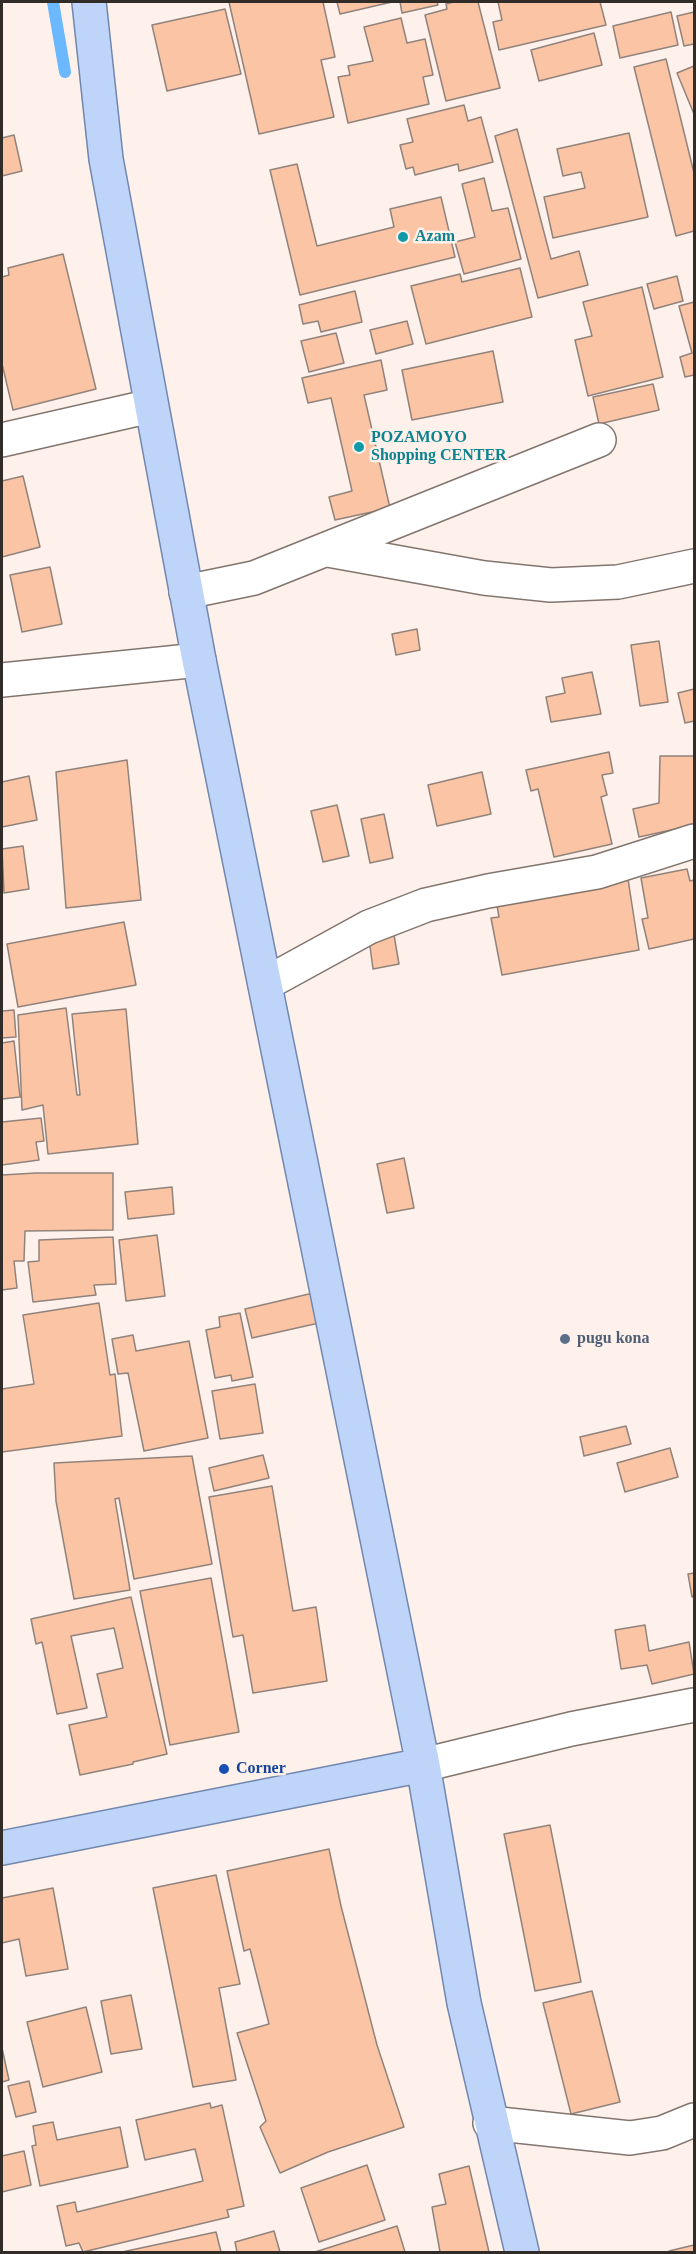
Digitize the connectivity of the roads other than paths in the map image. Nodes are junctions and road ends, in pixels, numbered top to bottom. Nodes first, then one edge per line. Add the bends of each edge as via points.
1 (89, 2) edge
2 (151, 406) junction
3 (2, 440) edge
4 (599, 440) dead end
5 (328, 550) junction
6 (694, 566) edge
7 (186, 592) junction
8 (199, 660) junction
9 (2, 680) edge
10 (694, 841) edge
11 (265, 984) junction
12 (694, 1705) edge
13 (423, 1765) junction
14 (2, 1848) edge
15 (694, 2120) edge
16 (490, 2123) junction
17 (522, 2253) edge

1 - 2 main road via 106,159
2 - 3 street
2 - 7 main road
4 - 5 street
5 - 6 street via 484,578 551,585 618,582
5 - 7 street via 254,578
7 - 8 main road
8 - 9 street
8 - 11 main road
10 - 11 street via 597,872 426,905 369,927
11 - 13 main road
12 - 13 street via 571,1729
13 - 14 main road
13 - 16 main road via 464,2003
15 - 16 street via 662,2133 630,2138
16 - 17 main road

